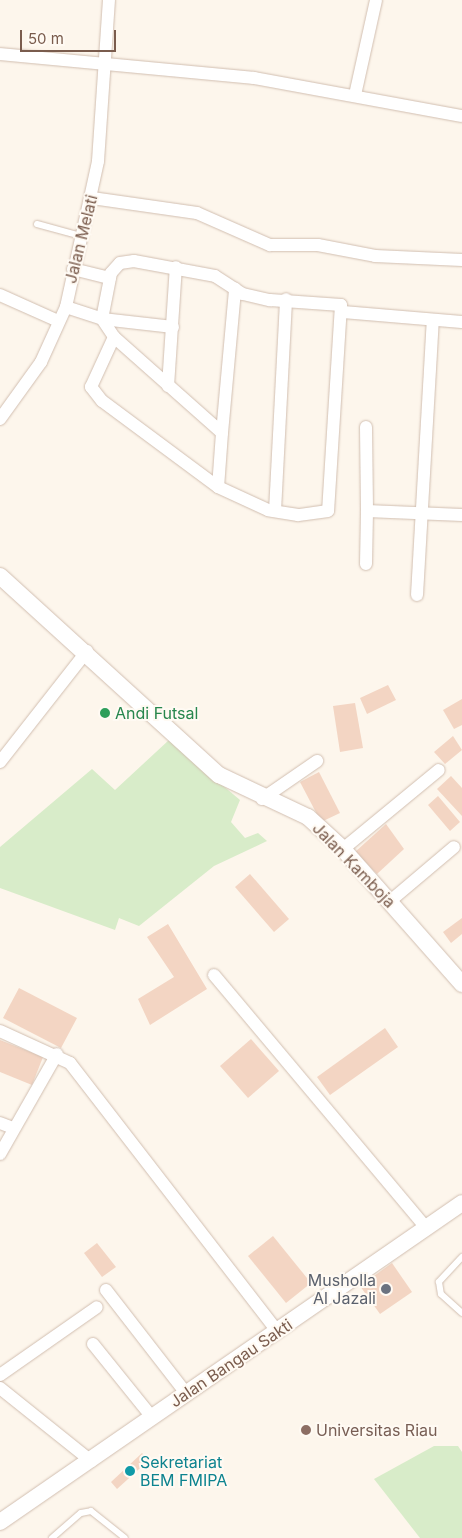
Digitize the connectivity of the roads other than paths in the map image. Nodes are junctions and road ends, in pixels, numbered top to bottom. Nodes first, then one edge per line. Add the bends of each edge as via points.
1 (109, 0) edge
2 (376, 0) edge
3 (0, 54) edge
4 (105, 62) junction
5 (355, 95) junction
6 (462, 116) edge
7 (92, 198) junction
8 (37, 224) dead end
9 (81, 236) junction
10 (462, 260) edge
11 (176, 267) junction
12 (73, 269) junction
13 (110, 278) junction
14 (235, 289) junction
15 (0, 295) edge
16 (286, 299) junction
17 (66, 307) junction
18 (343, 312) junction
19 (102, 319) junction
20 (433, 320) junction
21 (58, 321) junction
22 (462, 322) edge
23 (173, 327) junction
24 (114, 337) junction
25 (168, 386) junction
26 (0, 419) edge
27 (366, 427) dead end
28 (222, 433) junction
29 (218, 487) junction
30 (275, 511) junction
31 (368, 511) junction
32 (421, 512) junction
33 (462, 515) edge
34 (366, 564) dead end
35 (0, 576) edge
36 (417, 595) dead end
37 (87, 652) junction
38 (0, 762) edge
39 (317, 762) dead end
40 (439, 770) dead end
41 (262, 799) junction
42 (454, 847) dead end
43 (343, 850) junction
44 (389, 902) junction
45 (214, 975) dead end
46 (462, 984) edge
47 (0, 1031) edge
48 (57, 1054) junction
49 (0, 1123) edge
50 (13, 1128) junction
51 (0, 1154) edge
52 (462, 1203) edge
53 (426, 1228) junction
54 (462, 1257) edge
55 (106, 1290) dead end
56 (97, 1307) dead end
57 (462, 1313) edge
58 (277, 1331) junction
59 (93, 1344) dead end
60 (0, 1375) edge
61 (0, 1388) edge
62 (186, 1393) junction
63 (152, 1417) junction
64 (91, 1461) junction
65 (0, 1522) edge
66 (52, 1538) edge
67 (125, 1538) edge

1 - 4 street, Jalan Melati
2 - 5 street
3 - 4 street
4 - 5 street via 254,78
4 - 7 street, Jalan Melati
5 - 6 street
7 - 9 street, Jalan Melati
7 - 10 street via 197,213 270,245 318,245 375,256
8 - 9 lane
9 - 12 street, Jalan Melati
11 - 13 street via 126,261 116,265
11 - 14 street via 214,276
11 - 23 street
12 - 13 street
12 - 17 street, Jalan Melati
13 - 19 street
14 - 16 street via 270,300
14 - 28 street
15 - 21 street
16 - 18 street via 333,301
16 - 30 street
17 - 19 street
17 - 21 street, Jalan Melati
18 - 20 street
18 - 30 street via 331,506 322,515
19 - 23 street
19 - 24 street
20 - 22 street
20 - 32 street
21 - 26 street, Jalan Melati via 41,362
23 - 25 street
24 - 25 street
24 - 29 street via 92,380 93,393
25 - 28 street
27 - 31 street
28 - 29 street
29 - 30 street
31 - 32 street
31 - 34 street
32 - 33 street
32 - 36 street
35 - 37 street, Jalan Kamboja
37 - 38 street
37 - 41 street, Jalan Kamboja via 197,757
39 - 41 street
40 - 43 street
41 - 43 street, Jalan Kamboja via 308,817
42 - 44 street
43 - 44 street, Jalan Kamboja
44 - 46 street, Jalan Kamboja
45 - 53 street
47 - 48 street
48 - 50 street
48 - 58 street via 106,1105
49 - 50 street
50 - 51 street
52 - 53 street, Jalan Bangau Sakti
53 - 58 street, Jalan Bangau Sakti
54 - 57 lane via 439,1282 441,1294
55 - 62 street
56 - 60 street
58 - 62 street, Jalan Bangau Sakti
59 - 63 street
61 - 64 street
62 - 63 street, Jalan Bangau Sakti
63 - 64 street, Jalan Bangau Sakti
64 - 65 street, Jalan Bangau Sakti
66 - 67 lane via 81,1513 92,1511

